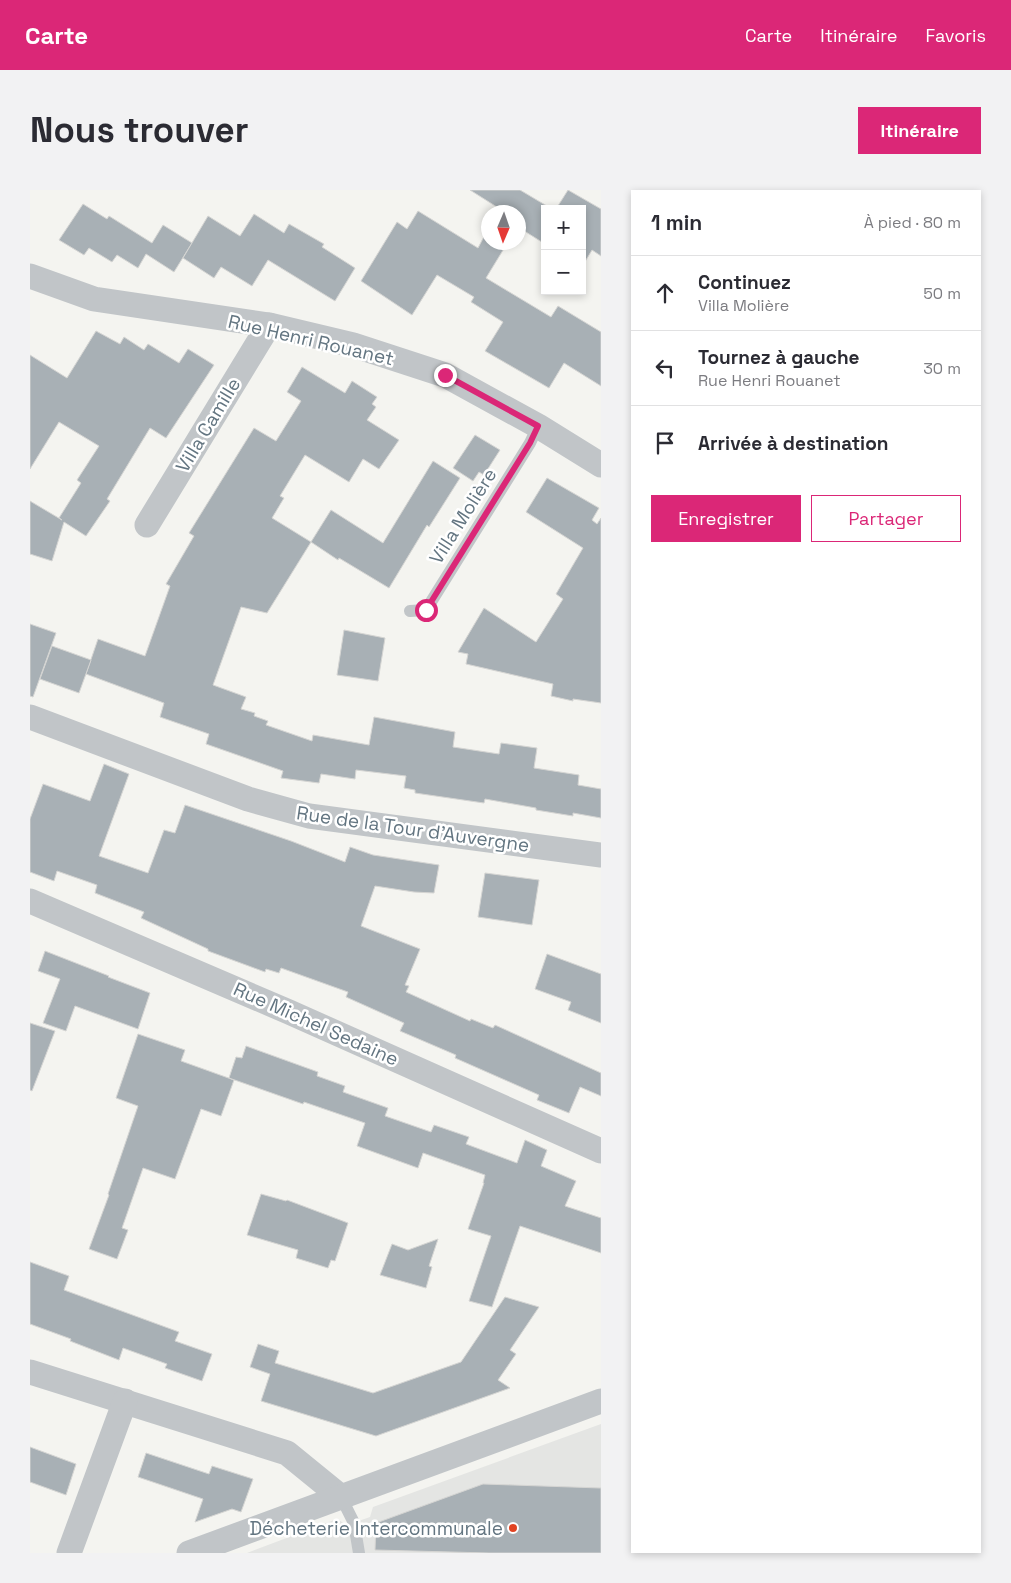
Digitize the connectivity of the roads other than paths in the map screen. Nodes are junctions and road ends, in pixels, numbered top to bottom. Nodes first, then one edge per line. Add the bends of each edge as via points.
1 (30, 276) edge
2 (269, 325) junction
3 (538, 426) junction
4 (601, 465) edge
5 (147, 525) dead end
6 (410, 610) dead end
7 (30, 717) edge
8 (601, 855) edge
9 (30, 901) edge
10 (601, 1151) edge
11 (30, 1372) edge
12 (125, 1401) junction
13 (601, 1401) edge
14 (341, 1497) junction
15 (69, 1553) edge
16 (189, 1553) edge
17 (359, 1553) edge

1 - 2 street, Rue Henri Rouanet via 94,299
2 - 3 street, Rue Henri Rouanet via 354,346 445,375
2 - 5 street, Villa Camille
3 - 4 street, Rue Henri Rouanet
3 - 6 lane, Villa Molière via 426,610
7 - 8 street, Rue de la Tour d'Auvergne via 248,799 309,816
9 - 10 street, Rue Michel Sedaine
11 - 12 street
12 - 14 street via 287,1453
12 - 15 street
13 - 14 street
14 - 16 street
14 - 17 lane via 354,1523

